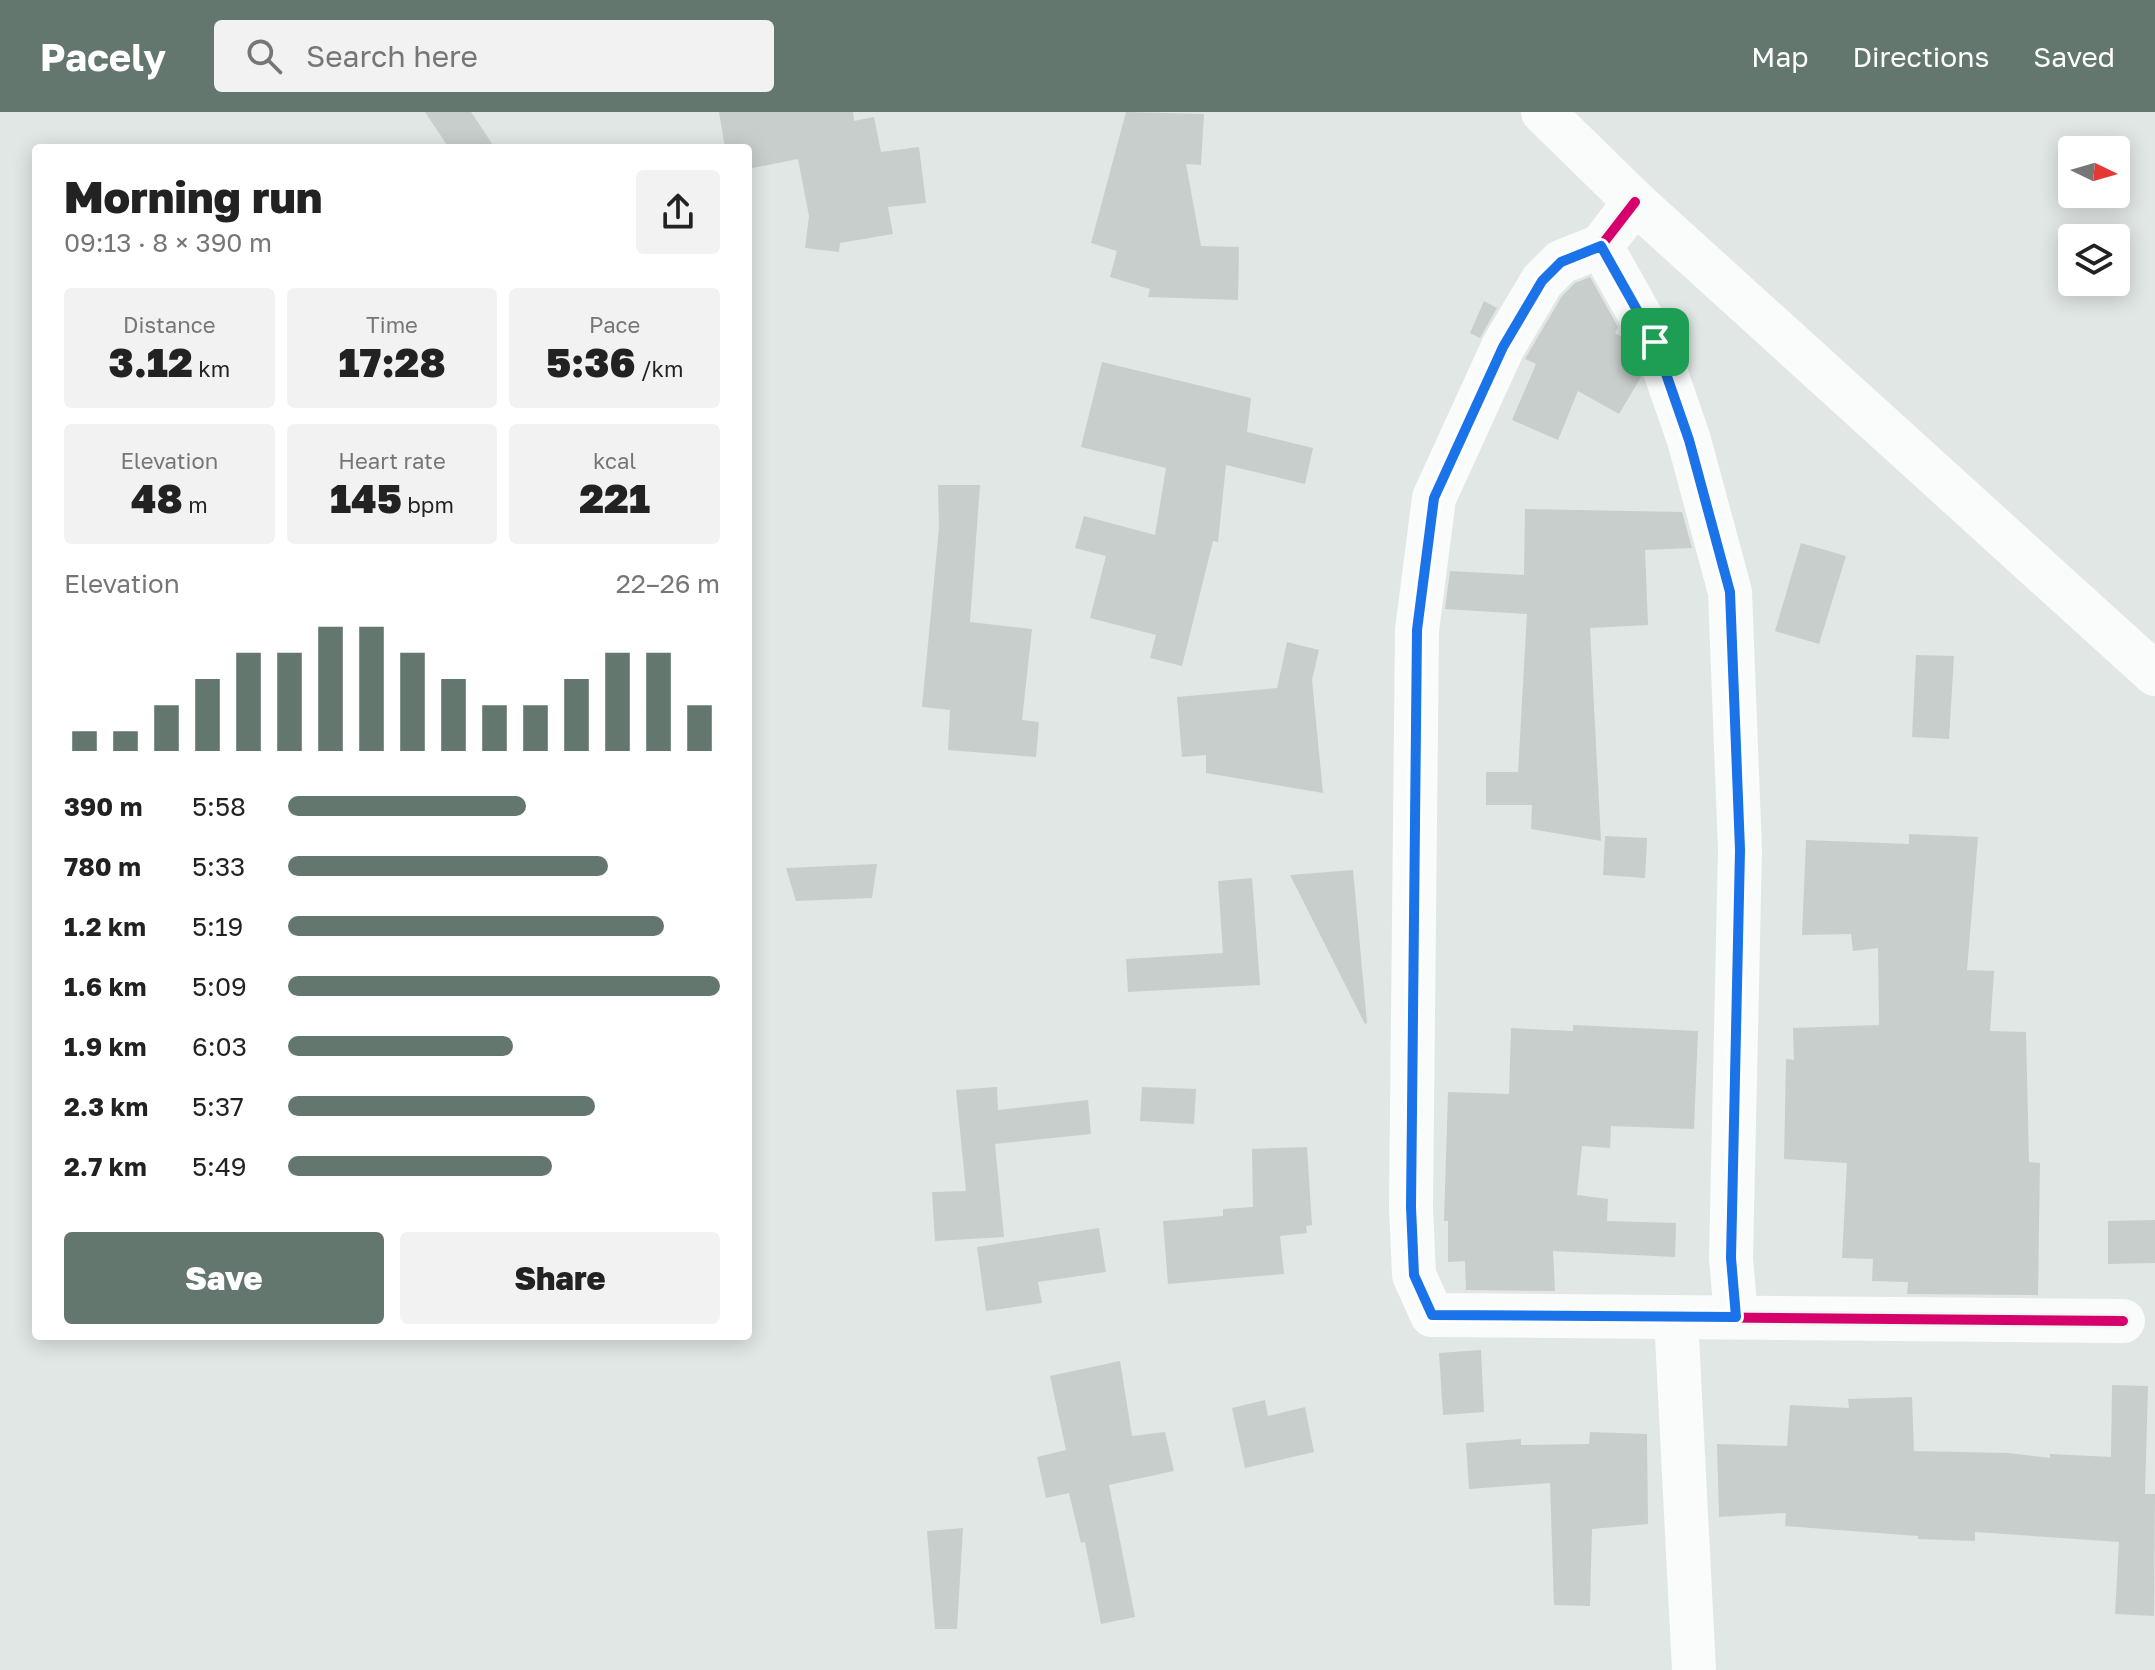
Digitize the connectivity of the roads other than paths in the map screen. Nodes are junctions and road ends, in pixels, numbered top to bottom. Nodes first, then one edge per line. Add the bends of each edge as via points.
1 (1543, 112) edge
2 (1635, 202) junction
3 (1601, 246) junction
4 (2155, 674) edge
5 (1676, 1317) junction
6 (1736, 1317) junction
7 (2123, 1321) dead end
8 (1694, 1670) edge

1 - 2 street
2 - 3 street
2 - 4 street
3 - 5 street via 1561,262 1542,281 1503,347 1434,498 1417,630 1414,1275 1432,1315
3 - 6 street via 1655,342 1689,440 1730,592 1740,850 1731,1258
5 - 6 street
5 - 8 street
6 - 7 street

